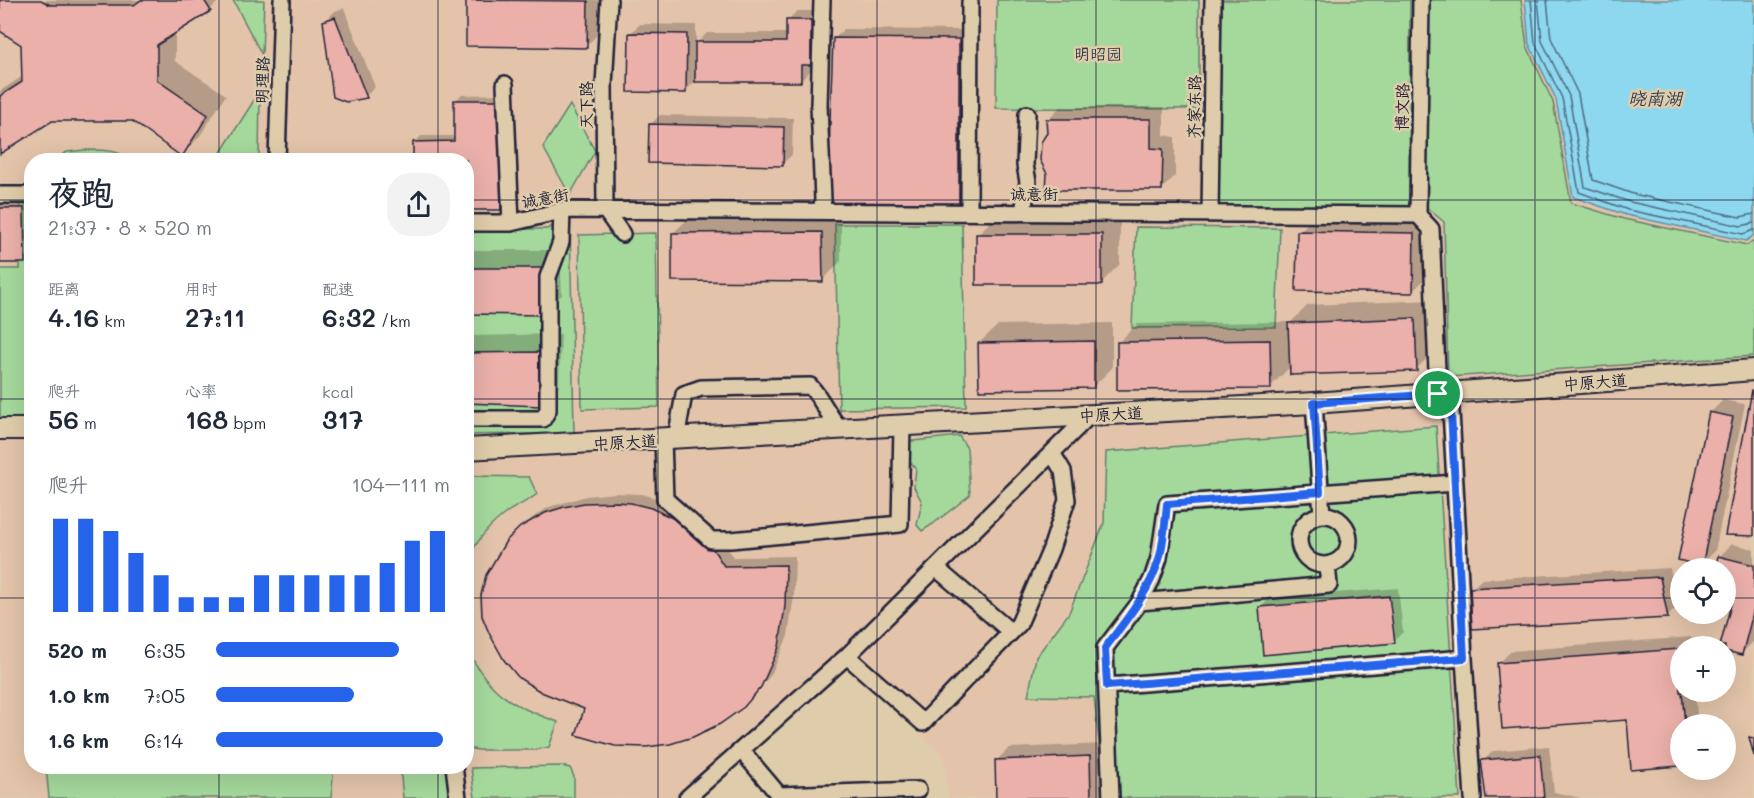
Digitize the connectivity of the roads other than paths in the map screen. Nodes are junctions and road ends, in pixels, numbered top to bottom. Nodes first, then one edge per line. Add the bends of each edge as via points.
1 (282, 0) edge
2 (609, 0) edge
3 (822, 0) edge
4 (1213, 0) edge
5 (1421, 0) edge
6 (969, 2) dead end
7 (505, 84) dead end
8 (1027, 114) dead end
9 (278, 153) edge
10 (0, 195) edge
11 (24, 195) edge
12 (562, 210) junction
13 (605, 210) junction
14 (821, 211) junction
15 (969, 212) junction
16 (1023, 212) junction
17 (1210, 214) junction
18 (1418, 215) junction
19 (474, 223) edge
20 (511, 223) junction
21 (622, 234) dead end
22 (1754, 370) edge
23 (1444, 394) junction
24 (1314, 403) junction
25 (1090, 415) junction
26 (474, 419) edge
27 (902, 426) junction
28 (0, 429) edge
29 (24, 429) edge
30 (841, 430) junction
31 (669, 439) junction
32 (474, 449) edge
33 (1052, 453) junction
34 (1455, 483) junction
35 (1320, 492) junction
36 (1322, 515) junction
37 (1327, 565) junction
38 (936, 568) junction
39 (1140, 602) junction
40 (1011, 632) junction
41 (847, 656) junction
42 (1464, 658) junction
43 (1107, 686) junction
44 (741, 750) junction
45 (455, 774) edge
46 (918, 790) dead end
47 (458, 798) edge
48 (687, 798) edge
49 (1111, 798) edge
50 (1473, 798) edge

1 - 9 street, 明理路
2 - 13 street, 天下路 via 604,85
3 - 14 street
4 - 17 street, 齐家东路
5 - 18 street, 博文路
6 - 15 street
7 - 20 street
8 - 16 street via 1028,182
10 - 11 street
12 - 13 street, 诚意街
12 - 20 street, 诚意街
12 - 26 street via 561,242 548,277 548,410 543,419
13 - 14 street, 诚意街
13 - 21 street
14 - 15 street, 诚意街
15 - 16 street, 诚意街
16 - 17 street, 诚意街
17 - 18 street, 诚意街
18 - 23 street via 1431,229
19 - 20 street, 诚意街
22 - 23 main road, 中原大道
23 - 24 main road, 中原大道
23 - 34 street
24 - 25 main road, 中原大道
24 - 35 street
25 - 27 main road, 中原大道
25 - 33 street
27 - 30 main road, 中原大道
27 - 31 street via 900,524 731,540 711,540 665,499
28 - 29 main road
30 - 31 main road, 中原大道
30 - 31 street via 810,386 701,388 684,394
31 - 32 main road, 中原大道
33 - 38 street
33 - 40 street via 1063,471 1067,500 1051,549 1019,624
34 - 35 street
34 - 42 street
35 - 36 street
35 - 39 street via 1167,504 1159,558
36 - 37 street via 1343,524 1349,538 1344,554
36 - 37 street via 1302,528 1299,543 1307,558
37 - 39 street via 1329,585
38 - 40 street
38 - 41 street
39 - 43 street via 1105,648
40 - 41 street via 923,723
41 - 44 street
42 - 43 street
42 - 50 street
43 - 49 street
44 - 46 street via 779,795
44 - 48 street
45 - 47 street

